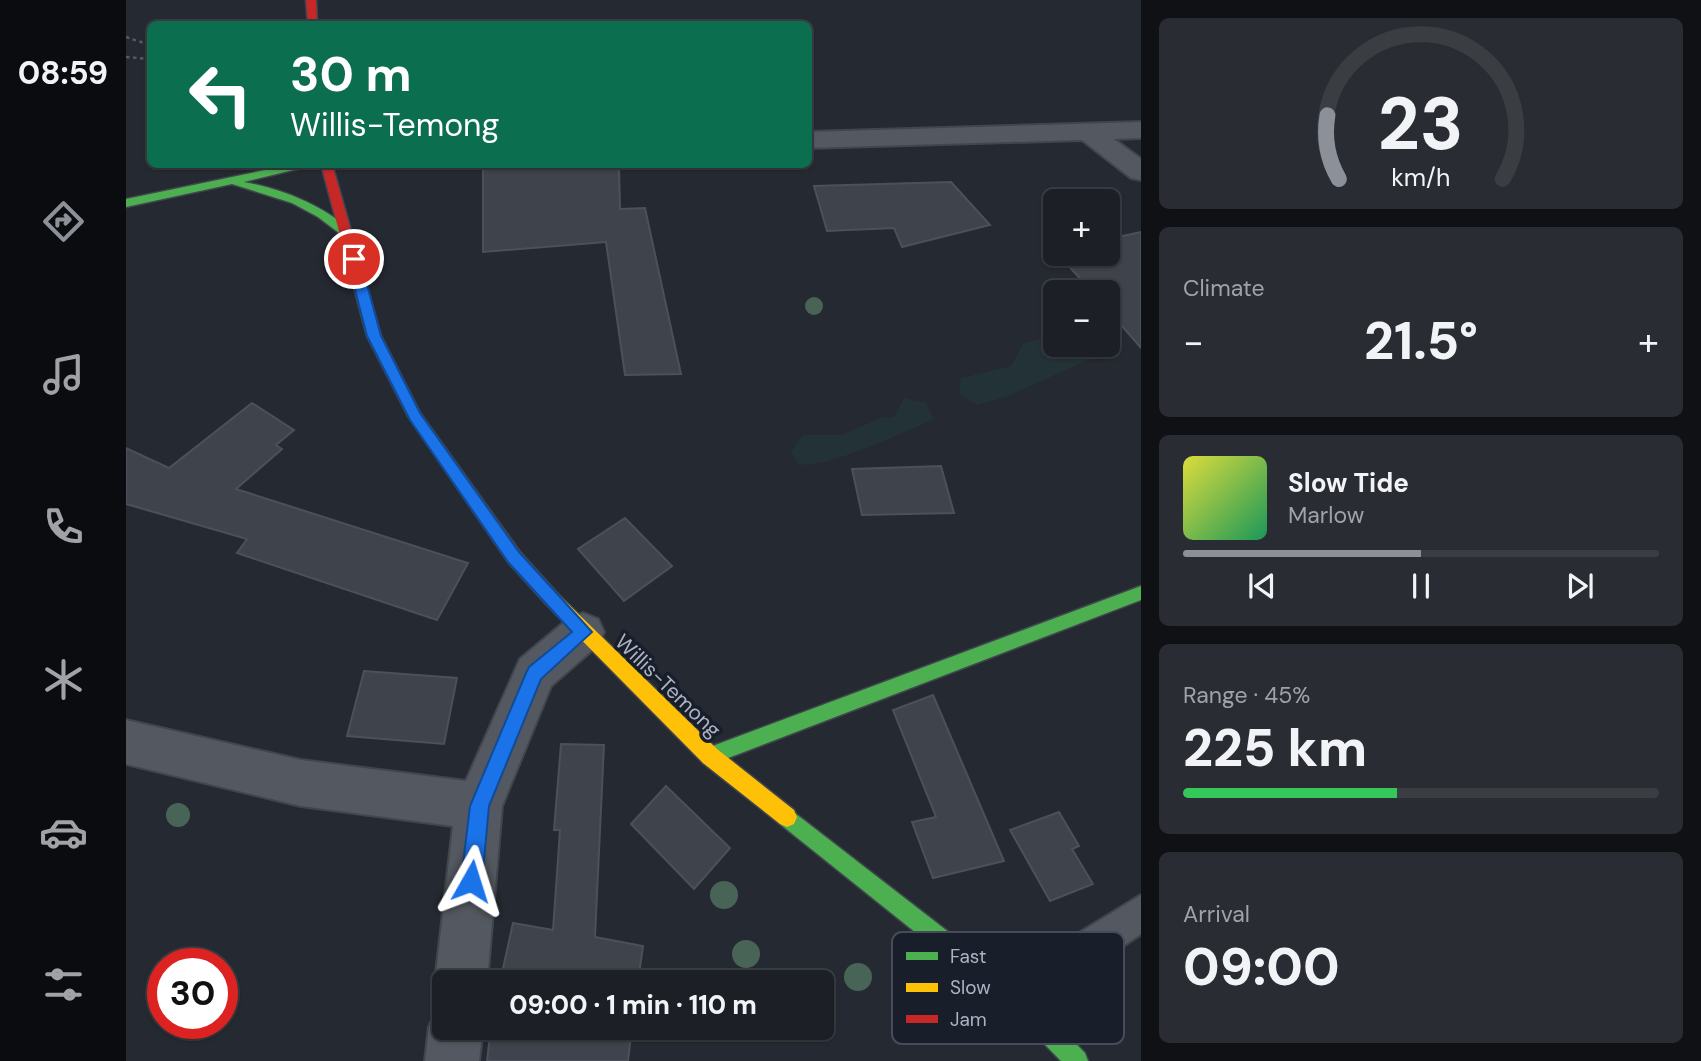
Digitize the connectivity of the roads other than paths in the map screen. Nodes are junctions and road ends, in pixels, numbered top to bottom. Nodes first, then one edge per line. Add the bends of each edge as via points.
1 (311, 0) edge
2 (313, 21) edge
3 (1141, 130) edge
4 (1089, 132) junction
5 (812, 140) edge
6 (248, 168) edge
7 (292, 168) edge
8 (327, 168) edge
9 (1141, 172) edge
10 (222, 181) junction
11 (126, 204) edge
12 (347, 233) junction
13 (1141, 593) edge
14 (583, 632) junction
15 (126, 742) edge
16 (710, 756) junction
17 (480, 806) junction
18 (1141, 913) edge
19 (932, 932) edge
20 (1112, 932) edge
21 (462, 970) edge
22 (454, 1040) edge
23 (1060, 1044) edge
24 (452, 1061) edge
25 (1077, 1061) edge

1 - 2 main road
3 - 4 street
4 - 5 street
4 - 9 street
6 - 10 main road
7 - 10 main road
8 - 12 main road, Willis-Temong
10 - 11 main road
10 - 12 main road via 299,200 323,210
12 - 14 main road, Willis-Temong via 374,336 415,416 514,557
13 - 16 main road
14 - 16 main road, Willis-Temong
14 - 17 street via 535,673
15 - 17 street via 301,783
16 - 19 main road, Willis-Temong
17 - 21 street
18 - 20 lane
22 - 24 street
23 - 25 main road, Willis-Temong

